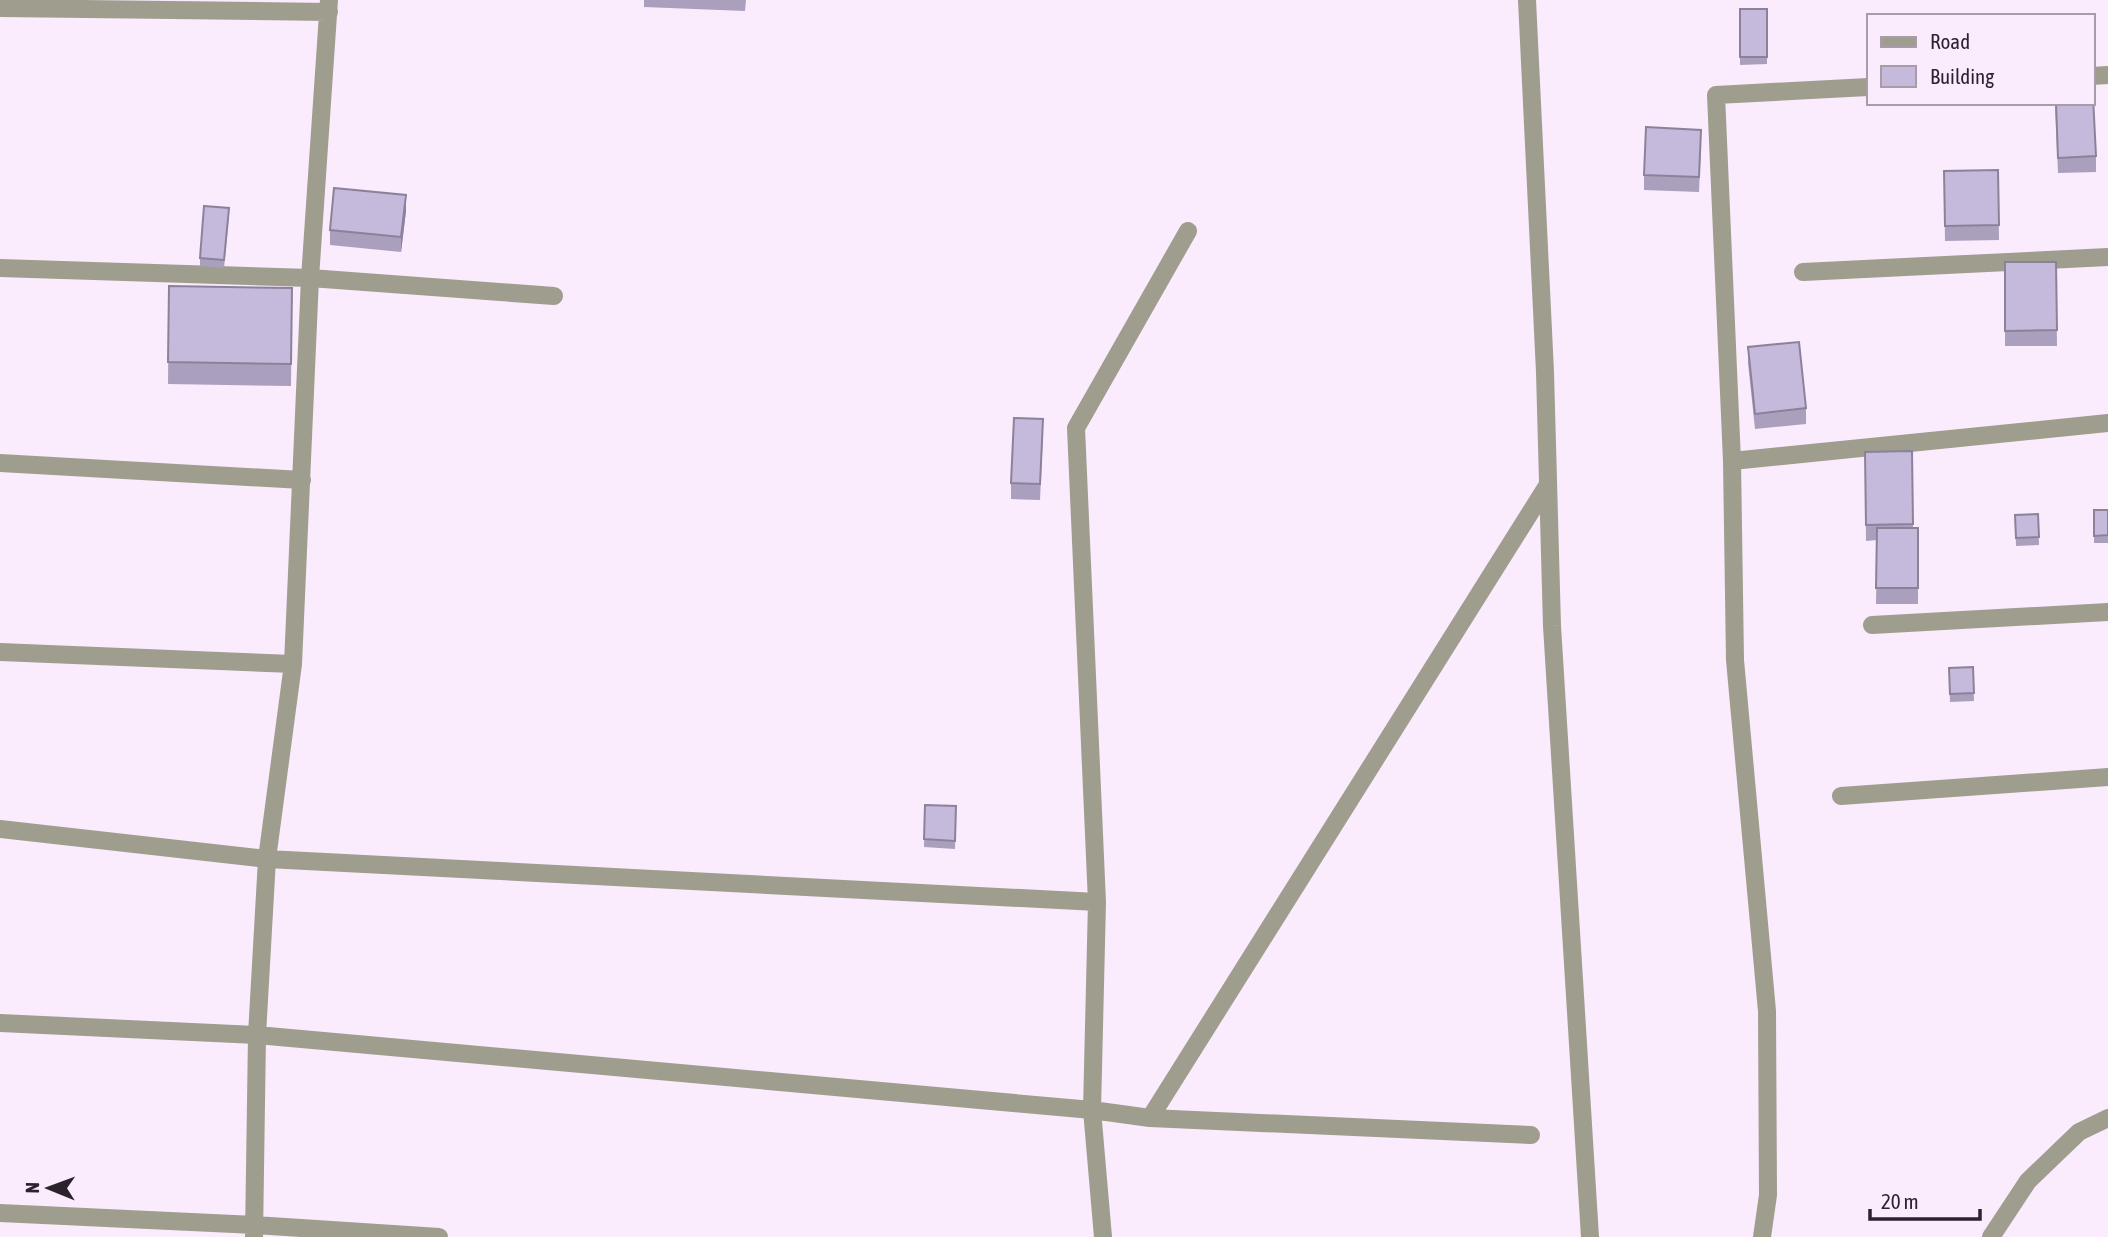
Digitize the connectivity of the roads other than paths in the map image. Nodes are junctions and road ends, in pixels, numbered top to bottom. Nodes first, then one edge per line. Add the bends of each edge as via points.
1 (1527, 0) edge
2 (329, 6) edge
3 (0, 8) edge
4 (1867, 87) edge
5 (1188, 231) dead end
6 (2108, 257) edge
7 (0, 268) edge
8 (1803, 272) dead end
9 (310, 278) junction
10 (554, 296) dead end
11 (2108, 423) edge
12 (1732, 461) junction
13 (0, 463) edge
14 (302, 480) junction
15 (1547, 486) junction
16 (2108, 612) edge
17 (1872, 625) dead end
18 (0, 652) edge
19 (293, 664) junction
20 (2108, 777) edge
21 (1841, 796) dead end
22 (0, 829) edge
23 (267, 859) junction
24 (1097, 902) junction
25 (0, 1023) edge
26 (257, 1035) junction
27 (1092, 1110) junction
28 (1150, 1118) junction
29 (2108, 1118) edge
30 (1531, 1135) dead end
31 (0, 1213) edge
32 (254, 1231) edge
33 (439, 1237) edge
34 (1103, 1237) edge
35 (1590, 1237) edge
36 (1762, 1237) edge
37 (1991, 1237) edge

1 - 15 street
2 - 3 street
2 - 9 street
4 - 12 street via 1716,95
5 - 24 street via 1076,428
6 - 8 street
7 - 9 street
9 - 10 street
9 - 14 street
11 - 12 street
12 - 36 street via 1735,660 1767,1011 1768,1195
13 - 14 street
14 - 19 street
15 - 28 street
15 - 35 street
16 - 17 street
18 - 19 street
19 - 23 street
20 - 21 street
22 - 23 street
23 - 24 street
23 - 26 street
24 - 27 street
25 - 26 street
26 - 27 street
26 - 32 street
27 - 28 street
27 - 34 street
28 - 30 street
29 - 37 street via 2079,1132 2028,1181
31 - 32 street
32 - 33 street

